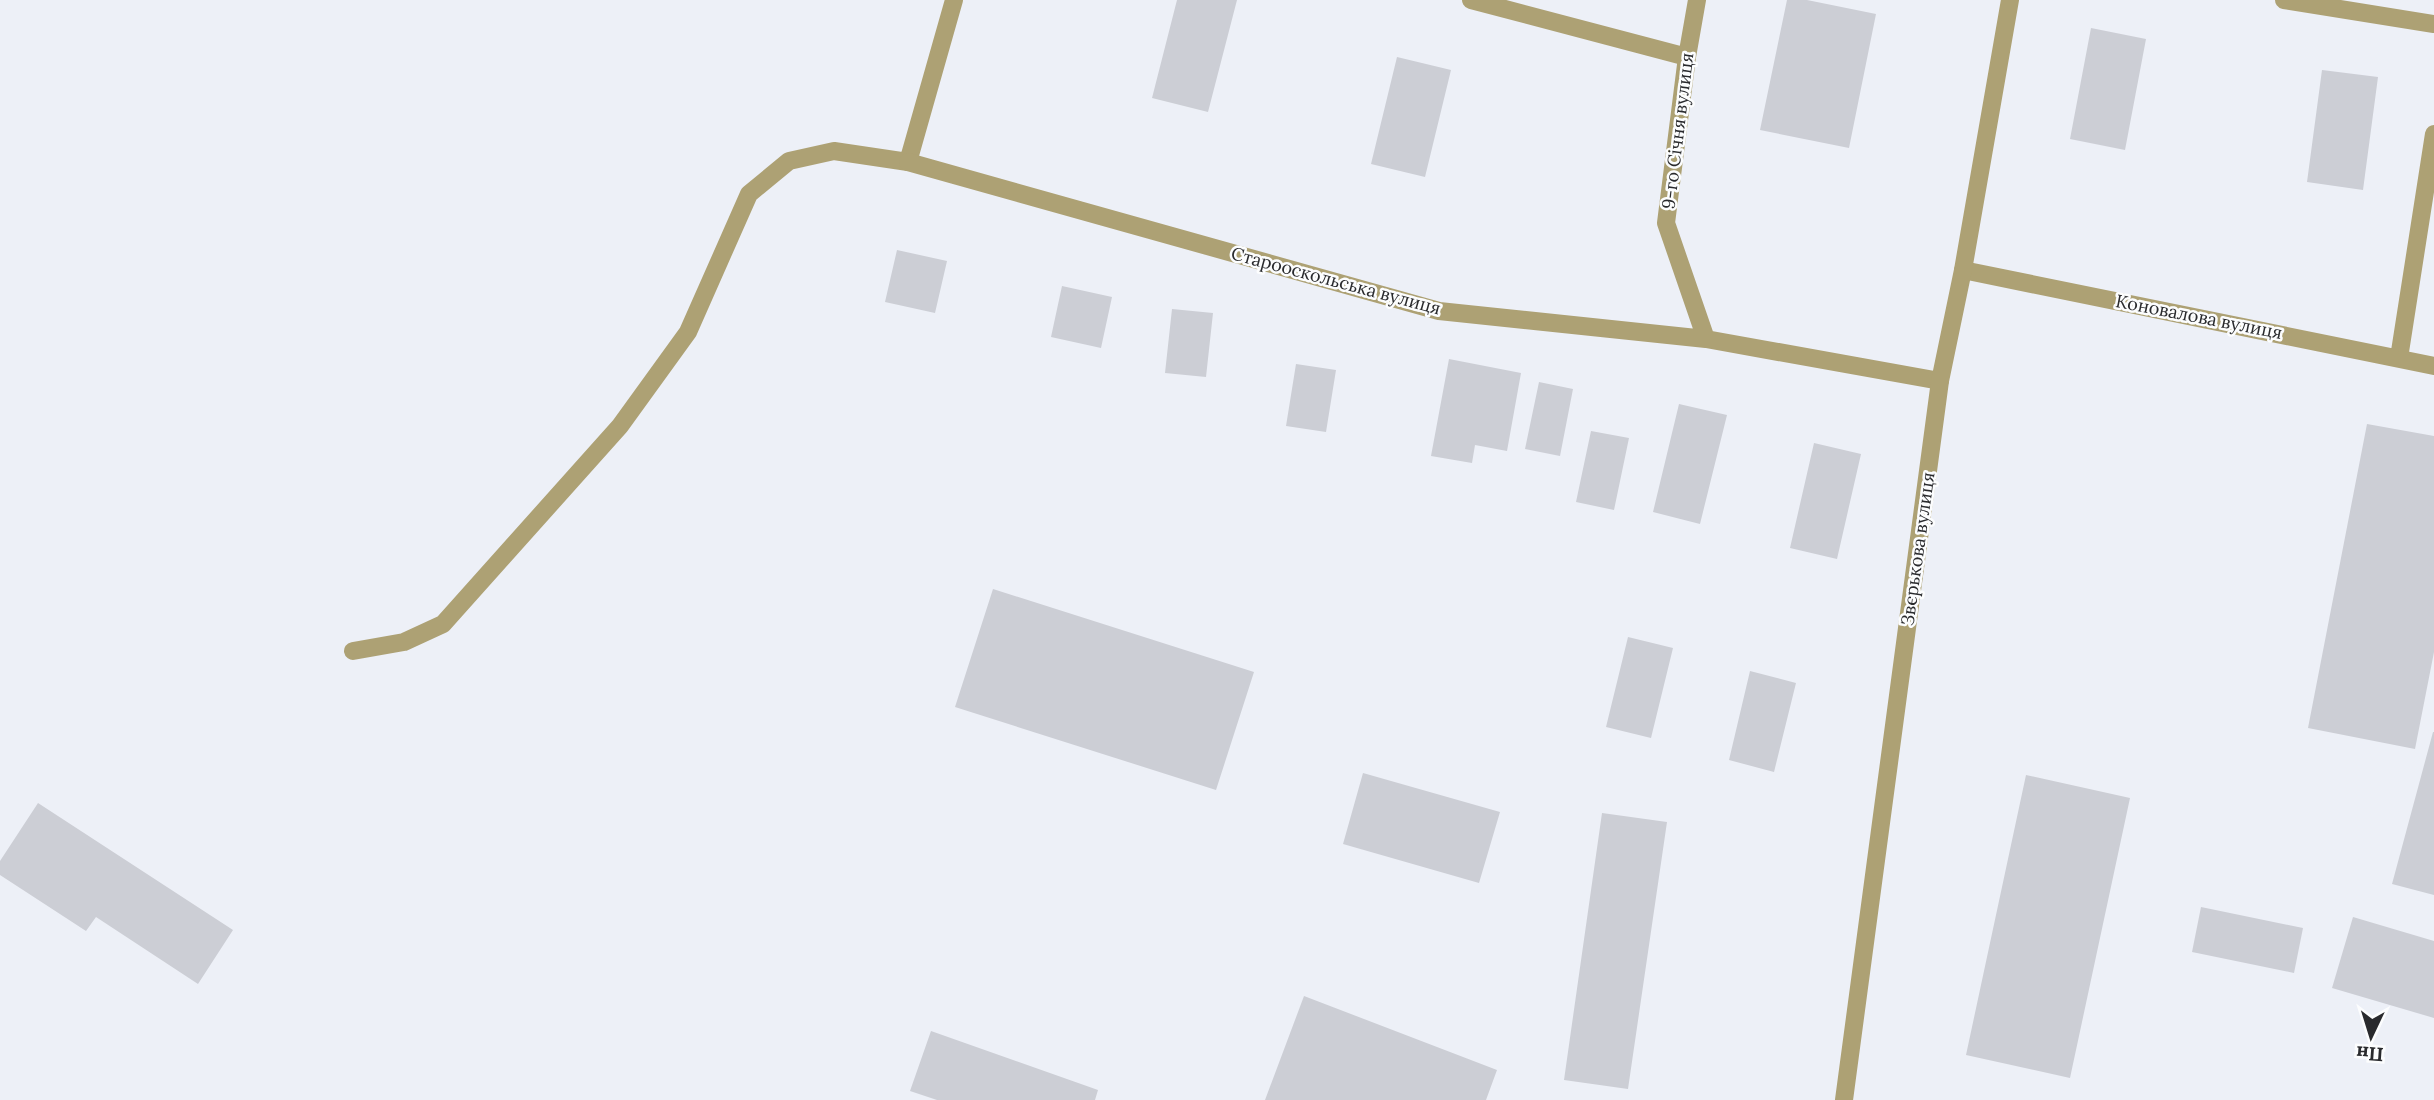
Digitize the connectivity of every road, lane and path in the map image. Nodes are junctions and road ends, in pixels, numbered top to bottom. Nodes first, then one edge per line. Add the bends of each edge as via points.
1 (954, 0) edge
2 (1471, 0) edge
3 (1696, 0) edge
4 (2010, 0) edge
5 (2284, 0) edge
6 (2434, 24) edge
7 (1687, 57) junction
8 (2434, 134) edge
9 (908, 162) junction
10 (1963, 270) junction
11 (1706, 339) junction
12 (2399, 358) junction
13 (2434, 366) edge
14 (1940, 381) junction
15 (353, 652) dead end
16 (1844, 1100) edge

1 - 9 street
2 - 7 street
3 - 7 street, 9-го Січня вулиця
4 - 10 street, Звєрькова вулиця
5 - 6 street
7 - 11 street, 9-го Січня вулиця via 1666,223
8 - 12 street
9 - 11 street, Старооскольська вулиця via 1439,311
9 - 15 street, Старооскольська вулиця via 834,151 789,161 749,194 688,332 620,425 443,624 404,642
10 - 12 street, Коновалова вулиця
10 - 14 street, Звєрькова вулиця
11 - 14 street, Старооскольська вулиця
12 - 13 street, Коновалова вулиця
14 - 16 street, Звєрькова вулиця

